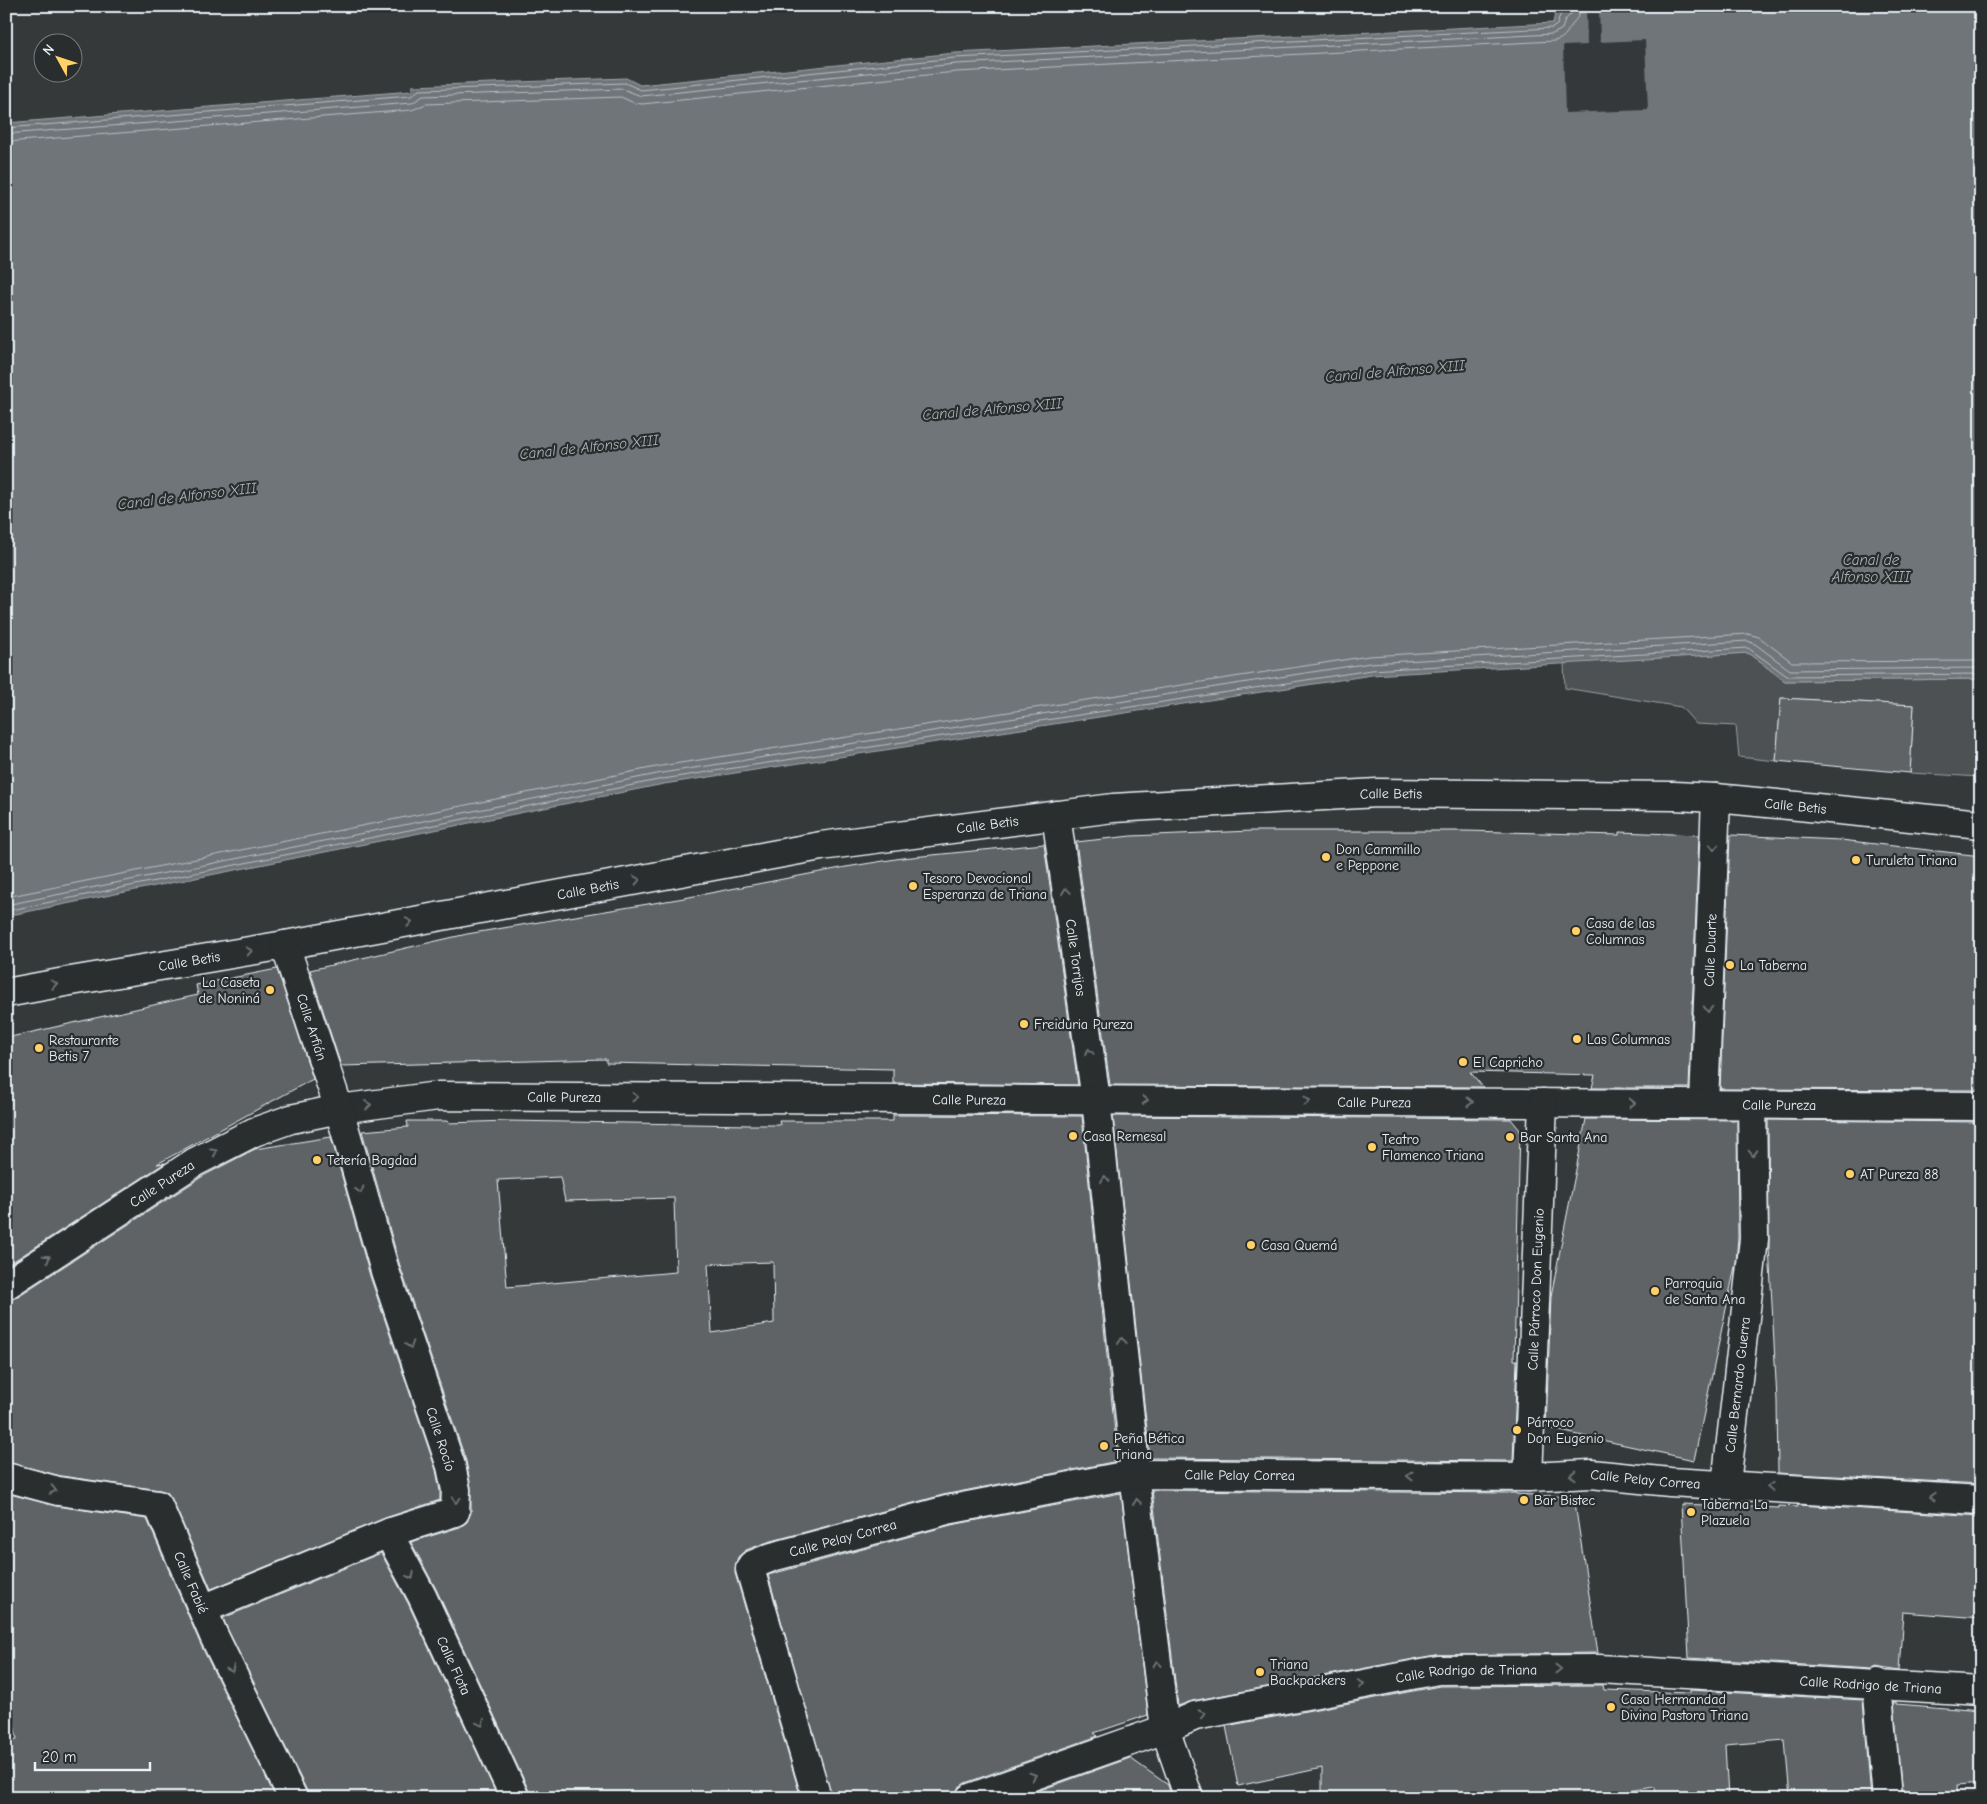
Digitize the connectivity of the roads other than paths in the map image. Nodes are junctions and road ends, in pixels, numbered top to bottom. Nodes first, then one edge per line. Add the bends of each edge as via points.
1 (1716, 798) junction
2 (1056, 815) junction
3 (1981, 824) edge
4 (285, 945) junction
5 (6, 993) edge
6 (1096, 1100) junction
7 (1543, 1103) junction
8 (1704, 1104) junction
9 (1752, 1104) junction
10 (1981, 1106) edge
11 (339, 1109) junction
12 (6, 1285) edge
13 (1134, 1474) junction
14 (6, 1477) edge
15 (1528, 1477) junction
16 (1726, 1484) junction
17 (1981, 1500) edge
18 (391, 1532) junction
19 (202, 1609) junction
20 (1877, 1683) junction
21 (1981, 1691) edge
22 (1165, 1729) junction
23 (293, 1798) edge
24 (516, 1798) edge
25 (817, 1798) edge
26 (970, 1798) edge
27 (1189, 1798) edge
28 (1887, 1798) edge

1 - 2 street, Calle Betis via 1377,793 1112,808
1 - 3 street, Calle Betis
1 -> 8 street, Calle Duarte
4 -> 2 street, Calle Betis via 821,846
6 -> 2 street, Calle Torrijos
5 -> 4 street, Calle Betis
4 - 11 street, Calle Arfián
6 -> 7 street, Calle Pureza
11 -> 6 street, Calle Pureza via 438,1096
13 -> 6 street, Calle Torrijos
7 -> 8 street, Calle Pureza
7 - 15 street, Calle Párroco Don Eugenio
8 - 9 street, Calle Pureza
9 - 10 street, Calle Pureza
9 -> 16 street, Calle Bernardo Guerra via 1754,1239
12 -> 11 street, Calle Pureza via 195,1162 254,1132 291,1119
11 -> 18 street, Calle Rocío via 385,1272 451,1466 456,1490 455,1512
15 -> 13 street, Calle Pelay Correa
22 -> 13 street, Calle Torrijos
13 - 25 street, Calle Pelay Correa via 947,1510 752,1565 750,1569
14 -> 19 street, Calle Fabié via 58,1491 158,1505
16 -> 15 street, Calle Pelay Correa via 1591,1474
17 -> 16 street, Calle Pelay Correa
18 - 19 street, Calle Rocío
18 -> 24 street, Calle Flota
19 -> 23 street, Calle Fabié via 205,1640
20 - 21 street, Calle Rodrigo de Triana
22 -> 20 street, Calle Rodrigo de Triana via 1195,1716 1438,1670 1600,1668
20 - 28 street
26 -> 22 street, Calle Rodrigo de Triana
22 - 27 street, Calle Torrijos

